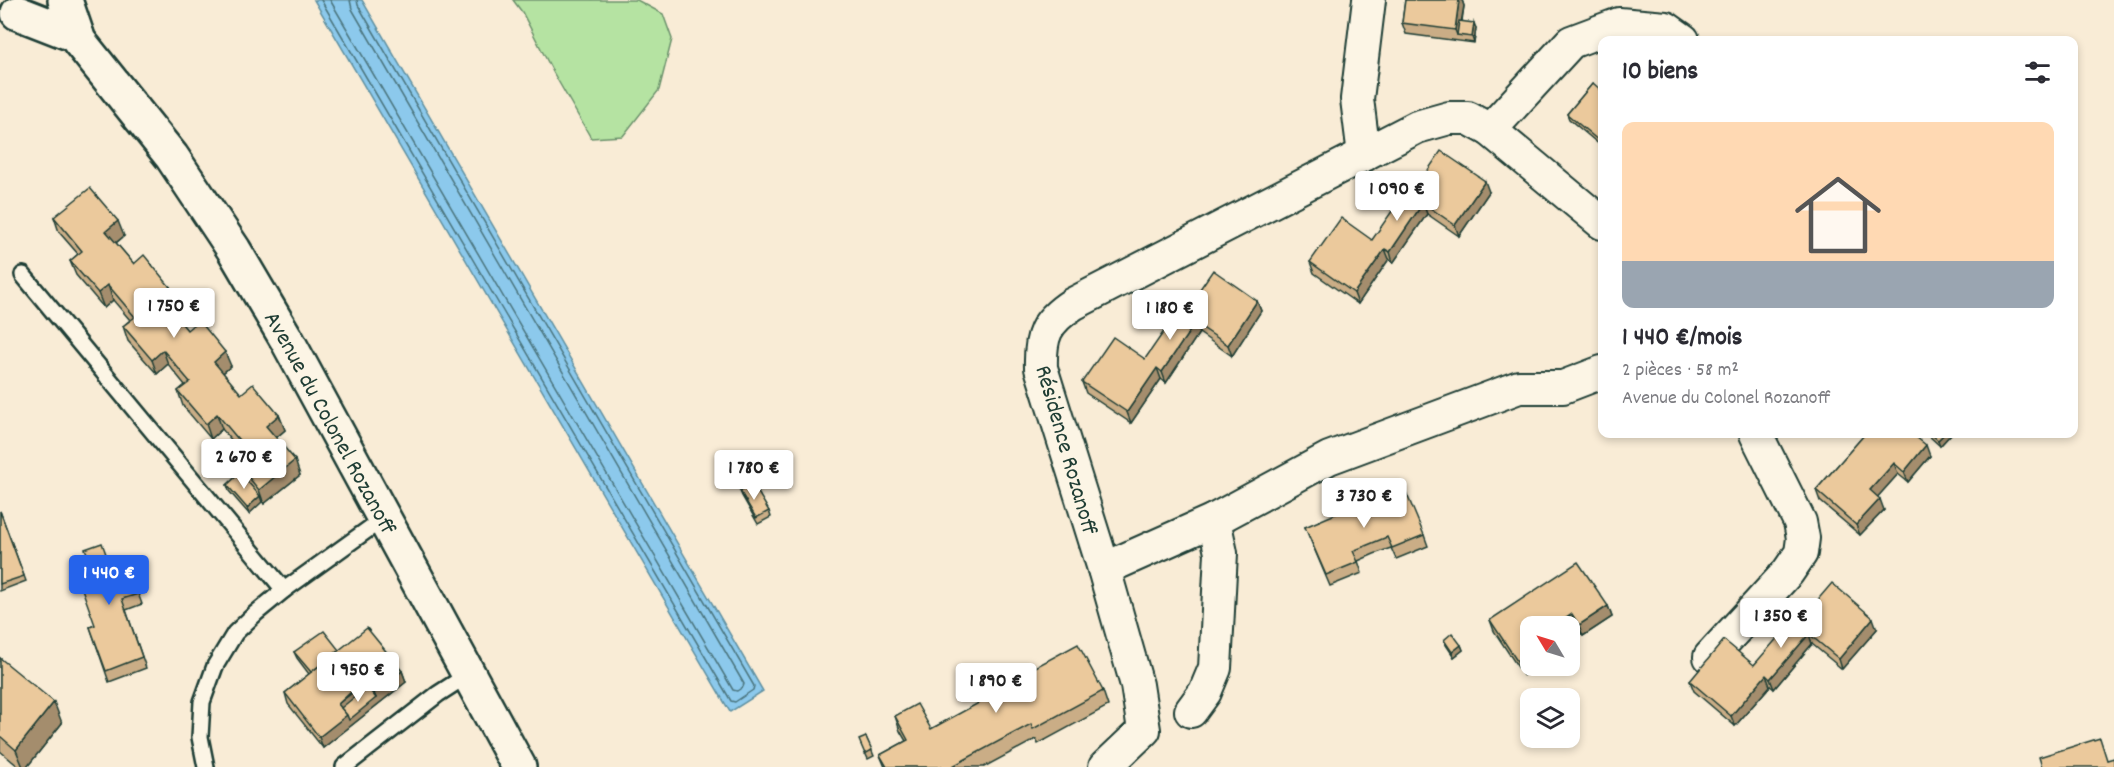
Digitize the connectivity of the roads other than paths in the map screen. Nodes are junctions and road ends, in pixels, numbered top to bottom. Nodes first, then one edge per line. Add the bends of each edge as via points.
1 (65, 0) edge
2 (1369, 0) edge
3 (18, 11) edge
4 (77, 36) junction
5 (1677, 36) edge
6 (1490, 130) junction
7 (1364, 155) junction
8 (1598, 220) edge
9 (23, 274) dead end
10 (1598, 374) edge
11 (1758, 438) edge
12 (384, 518) junction
13 (1214, 520) junction
14 (1104, 569) junction
15 (284, 590) junction
16 (1710, 657) edge
17 (469, 674) junction
18 (1191, 711) dead end
19 (206, 767) edge
20 (344, 767) edge
21 (519, 767) edge
22 (1105, 767) edge

1 - 4 street, Avenue du Colonel Rozanoff
2 - 7 street via 1357,99
3 - 4 street
4 - 12 street, Avenue du Colonel Rozanoff via 172,157 234,250
5 - 6 street via 1666,28 1619,24 1571,42
6 - 7 street, Résidence Rozanoff via 1468,118 1449,118 1417,127
6 - 8 street, Résidence Rozanoff
7 - 14 street, Résidence Rozanoff via 1074,304 1046,328 1040,346 1041,368
9 - 15 lane
10 - 13 street, Résidence Rozanoff via 1563,387 1519,387 1329,458
11 - 16 street via 1800,522 1800,553 1788,572
12 - 15 lane
12 - 17 street, Avenue du Colonel Rozanoff
13 - 14 street, Résidence Rozanoff
13 - 18 street via 1221,553 1215,668
14 - 22 street, Résidence Rozanoff via 1137,685 1144,730
15 - 19 lane via 235,633 215,666 202,702 200,737
17 - 20 lane
17 - 21 street, Avenue du Colonel Rozanoff

